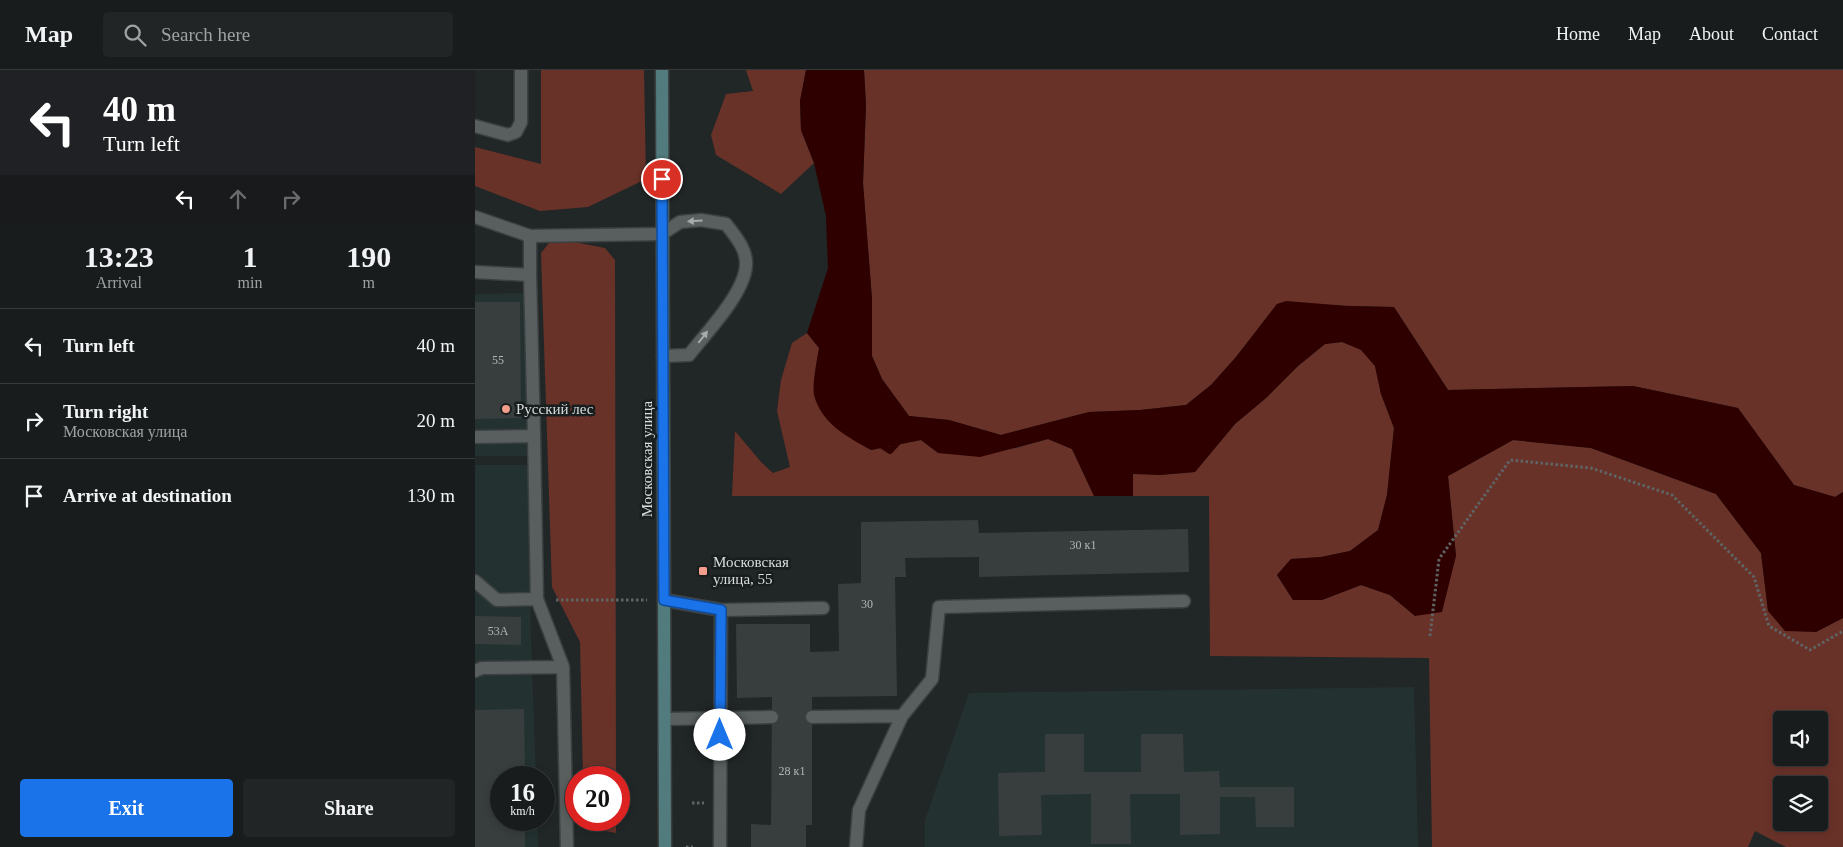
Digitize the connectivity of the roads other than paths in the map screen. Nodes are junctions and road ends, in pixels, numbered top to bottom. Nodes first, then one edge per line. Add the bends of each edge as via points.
1 (521, 70) edge
2 (662, 70) edge
3 (475, 126) edge
4 (475, 217) edge
5 (662, 234) junction
6 (530, 236) junction
7 (475, 272) edge
8 (530, 275) junction
9 (663, 356) junction
10 (534, 436) junction
11 (475, 437) edge
12 (475, 581) edge
13 (537, 600) junction
14 (664, 600) junction
15 (1184, 601) dead end
16 (823, 608) dead end
17 (721, 610) junction
18 (563, 667) junction
19 (475, 671) edge
20 (901, 716) junction
21 (772, 717) dead end
22 (813, 717) dead end
23 (665, 718) junction
24 (720, 718) junction
25 (567, 847) edge
26 (665, 847) edge
27 (720, 847) edge
28 (856, 847) edge

1 - 3 street via 521,122 517,132 508,135
2 - 5 main road, Московская улица
4 - 6 street
5 - 6 street
5 - 9 main road, Московская улица
9 -> 5 street via 689,355 739,289 746,264 742,245 726,224 701,220 680,222
6 - 8 street
7 - 8 street
8 - 10 street
9 - 14 main road, Московская улица
10 - 11 street
10 - 13 street
12 - 13 street via 497,600
13 - 18 street
14 - 17 street
14 - 23 main road, Московская улица
15 - 20 street via 939,607 932,679
16 - 17 street
17 - 24 street
18 - 19 street via 481,668
18 - 25 street
20 - 22 street
20 - 28 street via 859,810
21 - 24 street
23 - 24 street
23 - 26 main road, Московская улица
24 - 27 street

